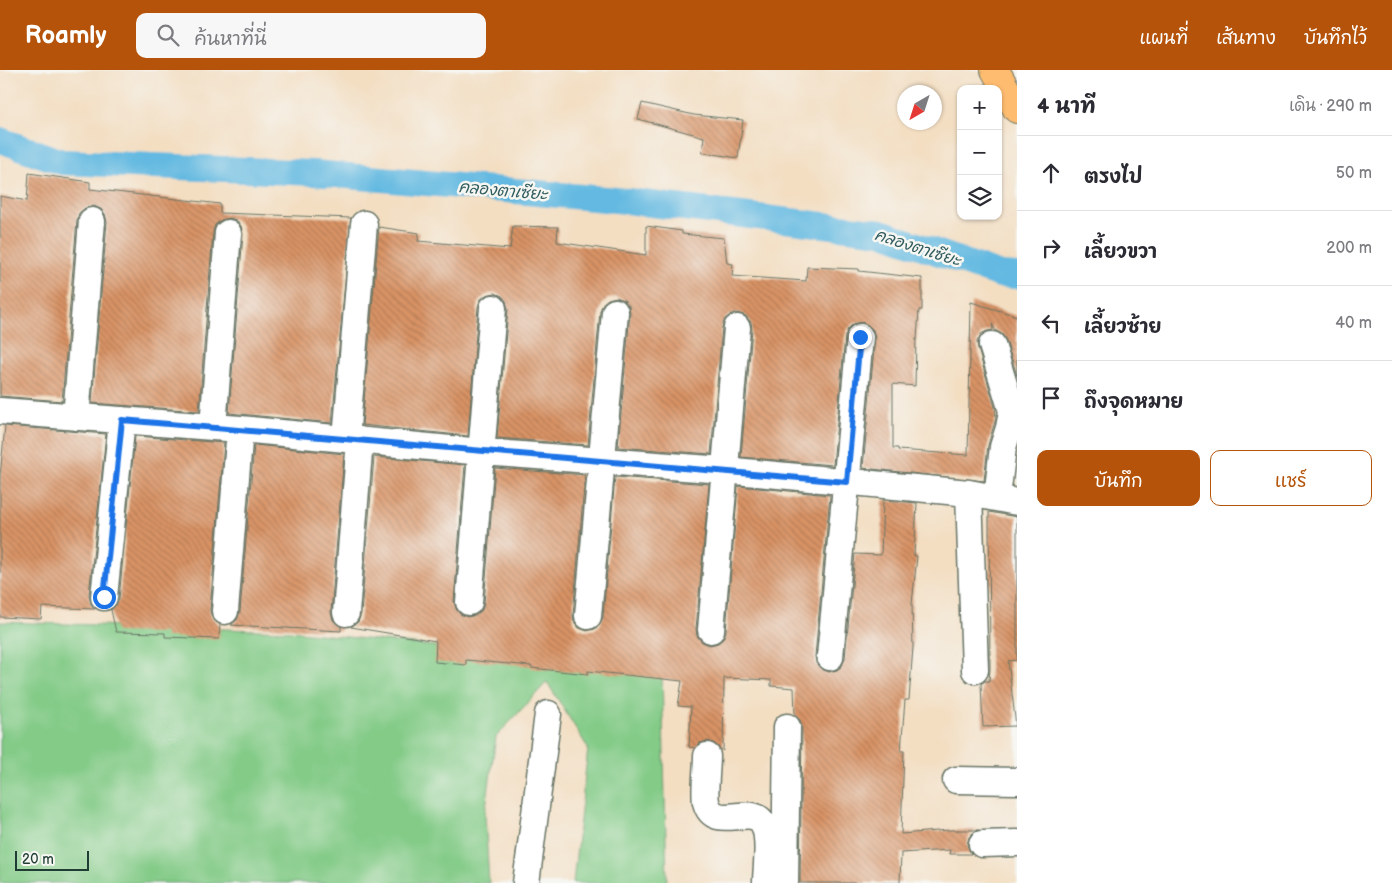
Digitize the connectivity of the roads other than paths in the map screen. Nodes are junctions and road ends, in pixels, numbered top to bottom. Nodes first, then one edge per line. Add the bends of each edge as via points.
1 (994, 70) edge
2 (1017, 109) edge
3 (92, 222) dead end
4 (364, 224) dead end
5 (228, 233) dead end
6 (493, 308) dead end
7 (615, 312) dead end
8 (737, 328) dead end
9 (860, 337) dead end
10 (992, 346) dead end
11 (0, 411) edge
12 (76, 417) junction
13 (122, 420) junction
14 (213, 427) junction
15 (240, 429) junction
16 (353, 440) junction
17 (482, 452) junction
18 (603, 460) junction
19 (724, 470) junction
20 (847, 482) junction
21 (969, 493) junction
22 (1007, 500) edge
23 (104, 597) dead end
24 (469, 602) dead end
25 (225, 611) dead end
26 (346, 613) dead end
27 (588, 616) dead end
28 (711, 630) dead end
29 (830, 657) dead end
30 (975, 670) dead end
31 (548, 714) dead end
32 (787, 727) dead end
33 (707, 756) dead end
34 (956, 780) dead end
35 (1017, 780) edge
36 (1017, 843) edge
37 (982, 844) dead end
38 (526, 883) edge
39 (766, 883) edge
40 (785, 883) edge

1 - 2 highway
3 - 12 street
4 - 16 street
5 - 14 street
6 - 17 street
7 - 18 street
8 - 19 street
9 - 20 street
10 - 22 street via 1012,411 1003,447
11 - 12 street
12 - 13 street
13 - 14 street
13 - 23 street
14 - 15 street
15 - 16 street
15 - 25 street
16 - 17 street
16 - 26 street
17 - 18 street
17 - 24 street
18 - 19 street
18 - 27 street
19 - 20 street
19 - 28 street
20 - 21 street
20 - 29 street
21 - 22 street
21 - 30 street
31 - 38 street
32 - 40 street
33 - 39 street via 706,803 712,813 722,818 747,815 764,824 767,837
34 - 35 street
36 - 37 street

